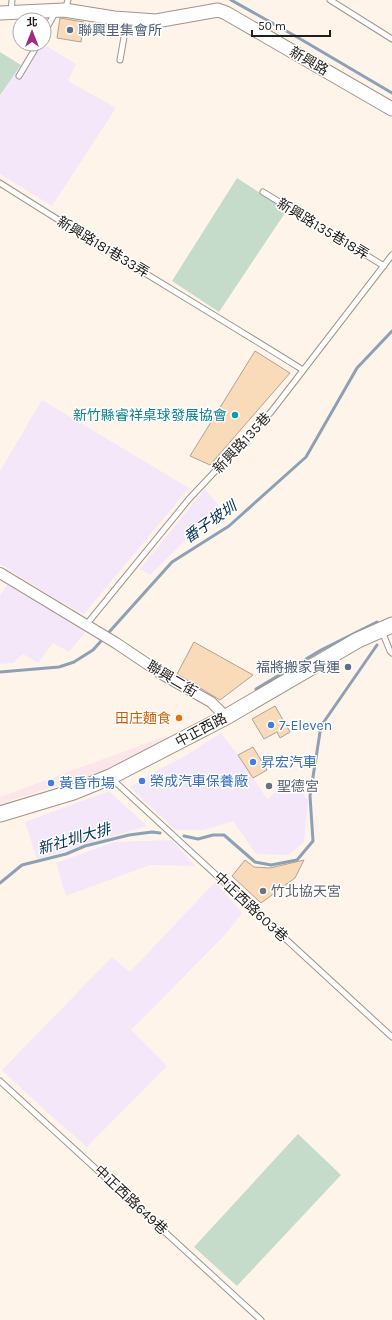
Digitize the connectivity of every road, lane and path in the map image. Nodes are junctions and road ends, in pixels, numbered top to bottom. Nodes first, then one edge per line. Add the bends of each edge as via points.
1 (330, 0) edge
2 (63, 7) edge
3 (8, 8) edge
4 (128, 19) junction
5 (52, 22) edge
6 (0, 23) edge
7 (392, 39) edge
8 (33, 52) edge
9 (120, 60) dead end
10 (19, 76) dead end
11 (392, 109) edge
12 (0, 183) edge
13 (263, 192) dead end
14 (392, 255) edge
15 (384, 266) junction
16 (303, 370) junction
17 (0, 573) edge
18 (85, 626) junction
19 (387, 627) edge
20 (392, 653) edge
21 (226, 717) junction
22 (110, 778) junction
23 (0, 814) edge
24 (392, 1037) edge
25 (0, 1081) edge
26 (261, 1320) edge

1 - 7 lane
2 - 3 street, 新興路
2 - 4 street, 新興路
2 - 5 lane
3 - 6 street
4 - 9 lane
4 - 11 street, 新興路 via 156,21 218,10
8 - 10 lane
12 - 16 lane, 新興路181巷33弄
13 - 15 lane, 新興路135巷18弄
14 - 15 lane, 新興路135巷
15 - 16 lane, 新興路135巷
16 - 18 lane, 新興路135巷 via 271,412 189,499
17 - 18 street
18 - 21 street, 聯興二街 via 211,702
19 - 20 lane
19 - 21 main road, 中正西路 via 338,651
21 - 22 main road, 中正西路
22 - 23 main road, 中正西路
22 - 24 lane, 中正西路603巷
25 - 26 lane, 中正西路649巷

